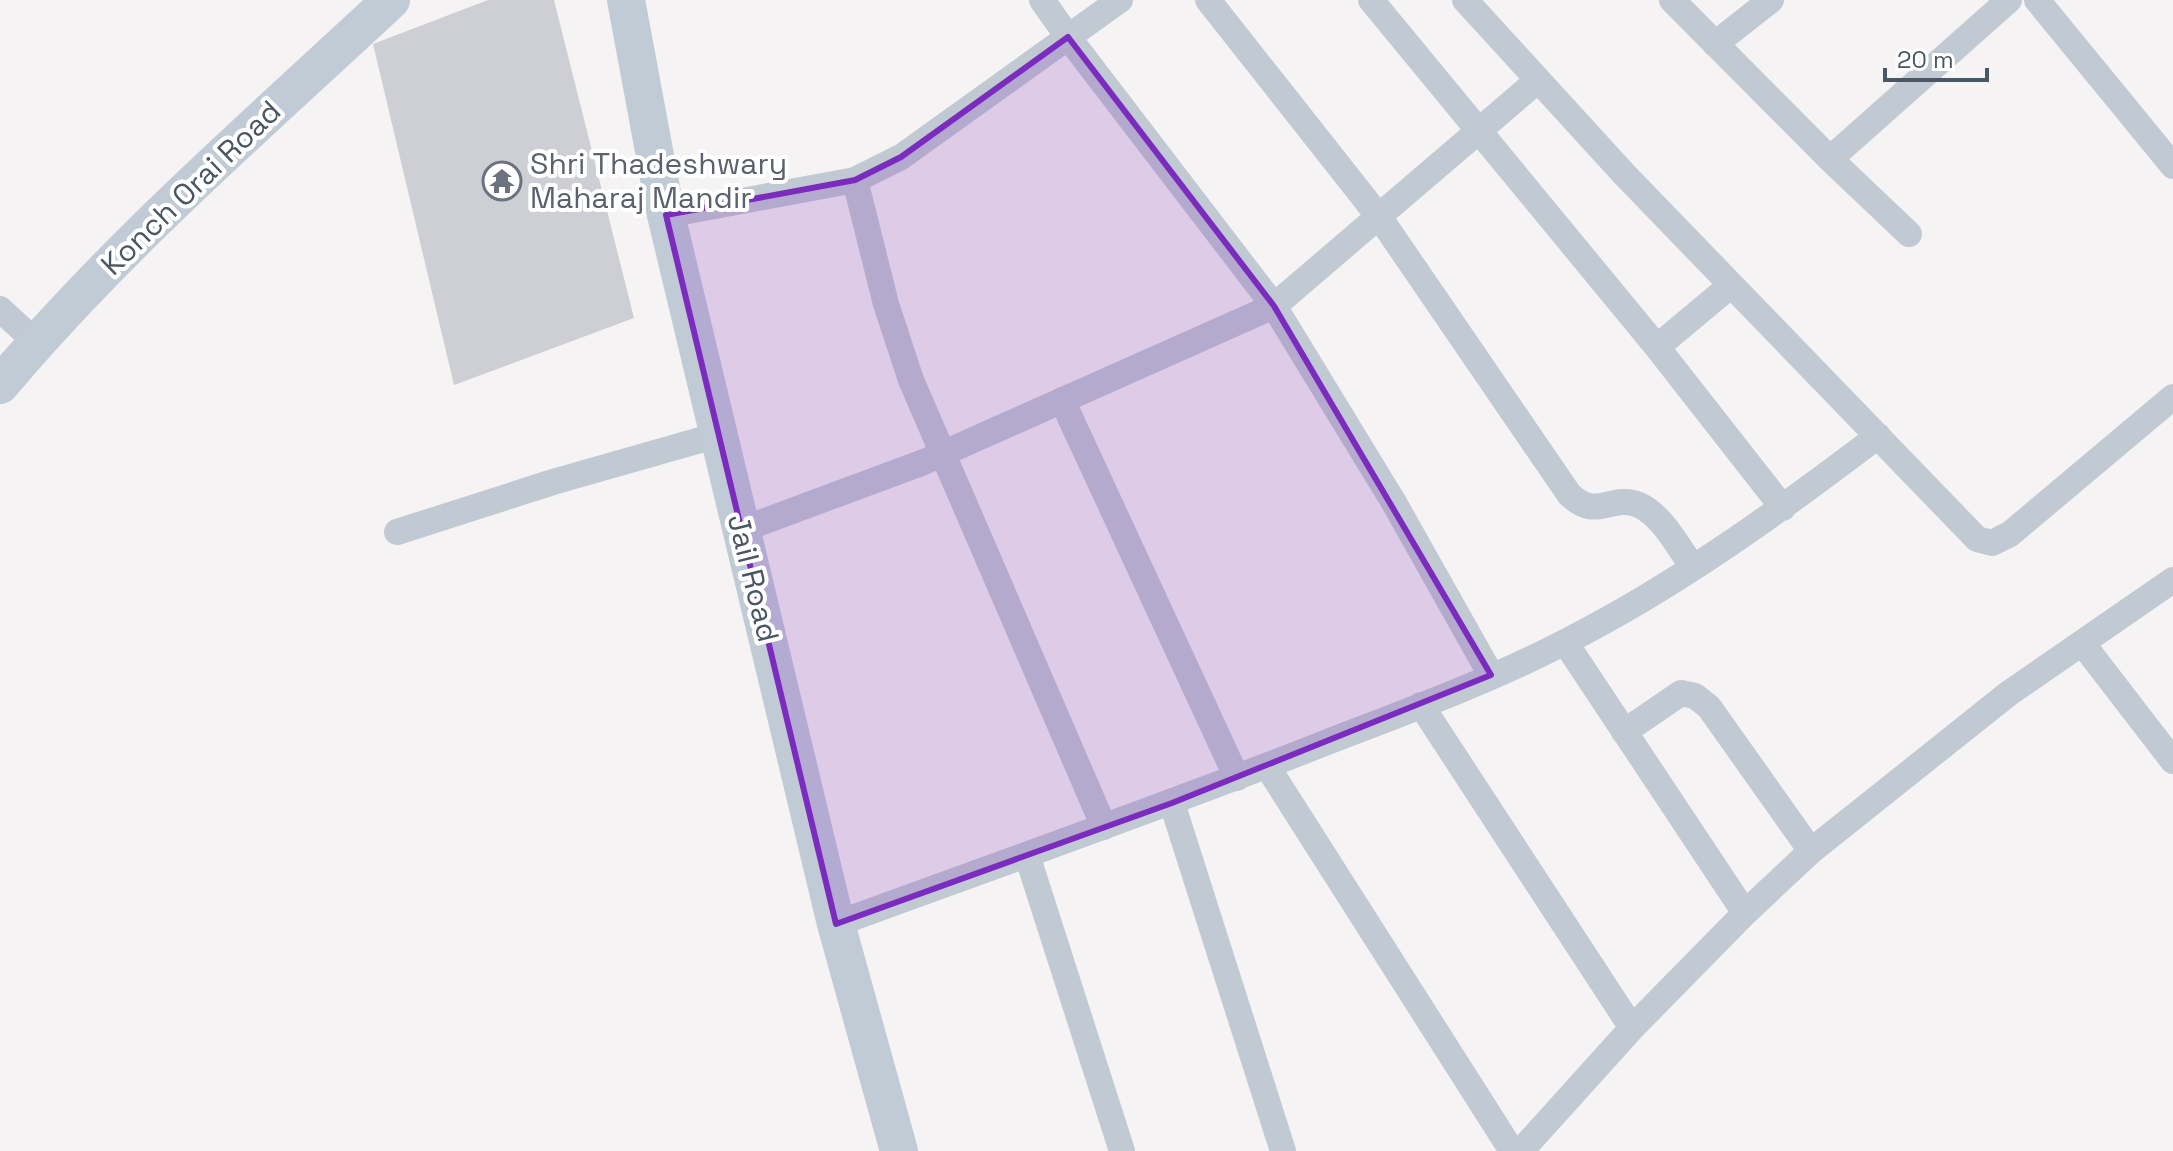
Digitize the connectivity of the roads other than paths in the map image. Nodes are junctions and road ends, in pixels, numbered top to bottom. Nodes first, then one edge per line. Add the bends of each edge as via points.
1 (391, 0) edge
2 (626, 0) edge
3 (1042, 0) edge
4 (1120, 0) edge
5 (1208, 0) edge
6 (1371, 0) edge
7 (1465, 0) edge
8 (1672, 0) edge
9 (1771, 0) edge
10 (2009, 0) edge
11 (2037, 0) edge
12 (1068, 37) junction
13 (1715, 44) junction
14 (1538, 80) junction
15 (1480, 131) junction
16 (1830, 159) junction
17 (2173, 166) edge
18 (855, 180) junction
19 (666, 215) junction
20 (1380, 218) junction
21 (1909, 234) dead end
22 (1730, 286) junction
23 (1274, 306) junction
24 (0, 309) edge
25 (36, 342) junction
26 (1657, 347) junction
27 (0, 385) edge
28 (2173, 397) edge
29 (1062, 400) junction
30 (718, 435) junction
31 (1878, 436) junction
32 (942, 454) junction
33 (1783, 508) junction
34 (741, 530) junction
35 (397, 532) dead end
36 (1693, 567) junction
37 (2173, 580) edge
38 (1565, 642) junction
39 (2082, 643) junction
40 (1491, 675) junction
41 (1421, 705) junction
42 (1624, 732) junction
43 (2173, 761) edge
44 (1267, 766) junction
45 (1237, 778) junction
46 (1172, 803) junction
47 (1104, 827) junction
48 (1811, 851) junction
49 (1027, 855) junction
50 (1745, 913) junction
51 (836, 924) junction
52 (1632, 1028) junction
53 (899, 1151) edge
54 (1122, 1151) edge
55 (1283, 1151) edge
56 (1512, 1151) edge
57 (1521, 1151) edge

1 - 25 street, Konch Orai Road via 131,242
2 - 19 street, Jail Road
3 - 12 street
4 - 12 street
5 - 20 street
6 - 15 street
7 - 14 street
8 - 13 street
9 - 13 street
10 - 16 street
11 - 17 street
12 - 18 street via 901,157
12 - 23 street
13 - 16 street
14 - 15 street
14 - 22 street
15 - 20 street
15 - 26 street
16 - 21 street
18 - 19 street
18 - 32 street via 886,304
19 - 30 street, Jail Road
20 - 23 street
20 - 36 street via 1569,494 1587,508 1625,501 1641,506 1655,516
22 - 26 street
22 - 31 street
23 - 29 street
23 - 40 street
24 - 25 street
25 - 27 street, Konch Orai Road
26 - 33 street
28 - 31 street via 2010,534 1992,543 1977,539 1955,519
29 - 32 street
29 - 45 street
30 - 34 street, Jail Road
30 - 35 street
31 - 33 street
32 - 34 street
32 - 47 street
33 - 36 street
34 - 51 street, Jail Road
36 - 38 street
37 - 39 street
38 - 40 street
38 - 42 street
39 - 43 street
39 - 48 street via 2008,694
40 - 41 street
41 - 44 street
41 - 52 street
42 - 48 street via 1681,693 1695,696 1709,707
42 - 50 street
44 - 45 street
44 - 56 street
45 - 46 street
46 - 47 street
46 - 55 street
47 - 49 street
48 - 50 street
49 - 51 street
49 - 54 street
50 - 52 street
51 - 53 street, Jail Road
52 - 57 street

